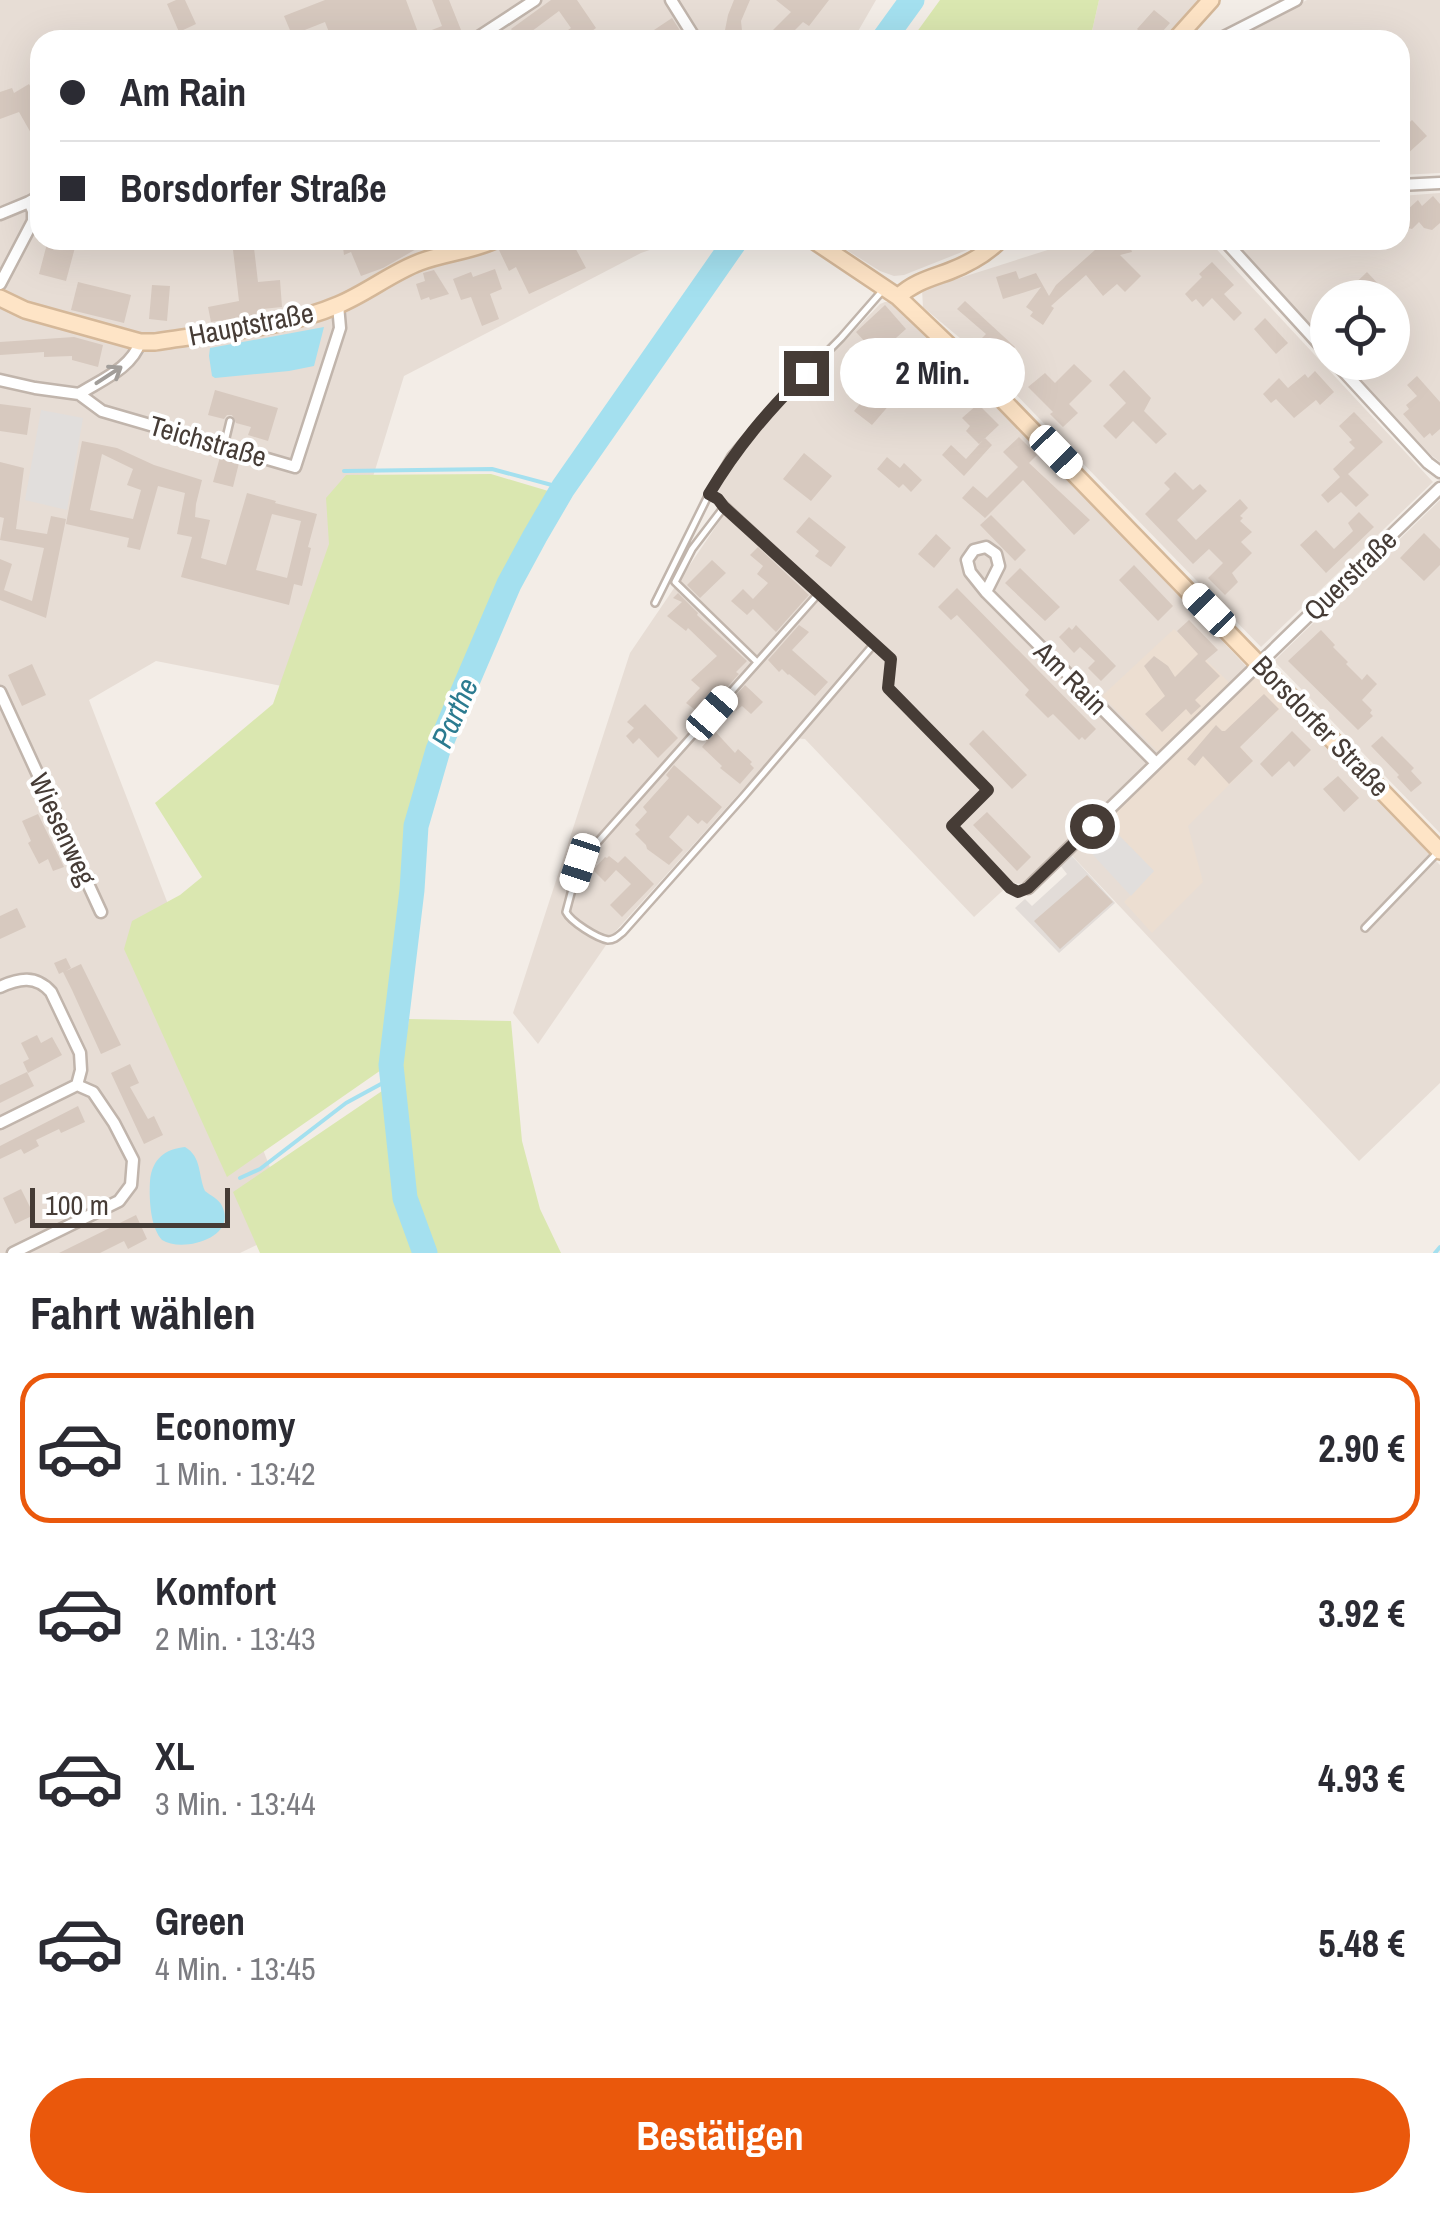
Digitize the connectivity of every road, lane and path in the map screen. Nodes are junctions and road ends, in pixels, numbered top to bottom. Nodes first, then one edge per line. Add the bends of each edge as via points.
1 (535, 0) edge
2 (671, 0) edge
3 (1211, 0) edge
4 (1296, 0) edge
5 (489, 30) edge
6 (690, 30) edge
7 (1184, 30) edge
8 (1238, 30) edge
9 (1440, 183) edge
10 (1410, 185) edge
11 (30, 201) edge
12 (0, 214) edge
13 (30, 227) edge
14 (463, 250) edge
15 (828, 250) edge
16 (987, 250) edge
17 (1233, 250) edge
18 (0, 284) edge
19 (892, 292) junction
20 (0, 298) edge
21 (338, 305) junction
22 (1310, 334) edge
23 (140, 342) junction
24 (0, 380) edge
25 (1352, 380) edge
26 (79, 394) junction
27 (230, 421) dead end
28 (224, 446) junction
29 (1440, 472) edge
30 (1440, 488) edge
31 (709, 494) junction
32 (724, 507) junction
33 (986, 592) dead end
34 (819, 594) junction
35 (655, 603) dead end
36 (874, 644) junction
37 (757, 662) junction
38 (1260, 663) junction
39 (0, 692) edge
40 (1156, 763) junction
41 (1440, 851) edge
42 (1028, 888) joint
43 (101, 912) dead end
44 (1366, 928) dead end
45 (0, 987) edge
46 (77, 1085) junction
47 (0, 1123) edge
48 (13, 1253) edge

1 - 5 street
2 - 6 street
3 - 7 street
4 - 8 street
9 - 10 street
11 - 12 street
13 - 18 street
14 - 21 street, Hauptstraße via 403,269
15 - 19 street
16 - 19 street
17 - 22 street
19 - 31 lane via 770,410
19 - 38 street, Borsdorfer Straße
20 - 23 street, Hauptstraße
21 - 23 street, Hauptstraße via 308,316
21 - 28 street, Teichstraße via 340,328 295,467
26 -> 23 street via 125,365
24 - 26 street, Teichstraße
25 - 29 street
26 - 28 street, Teichstraße via 102,410
27 - 28 lane
30 - 38 street, Querstraße
31 - 32 lane
31 - 35 lane
32 - 34 lane
32 - 37 lane via 676,582
33 - 40 street, Am Rain
34 - 36 lane
34 - 37 lane
36 - 37 lane via 623,932 608,940 574,923 566,912 580,863
36 - 42 lane via 891,659 888,688 988,790 952,826 1010,888
38 - 40 street
38 - 41 street, Borsdorfer Straße
39 - 43 street, Wiesenweg
40 - 42 street
41 - 44 lane
45 - 46 street via 29,979 51,992 80,1053
46 - 47 street
46 - 48 street via 94,1092 114,1123 133,1160 131,1185 119,1201

